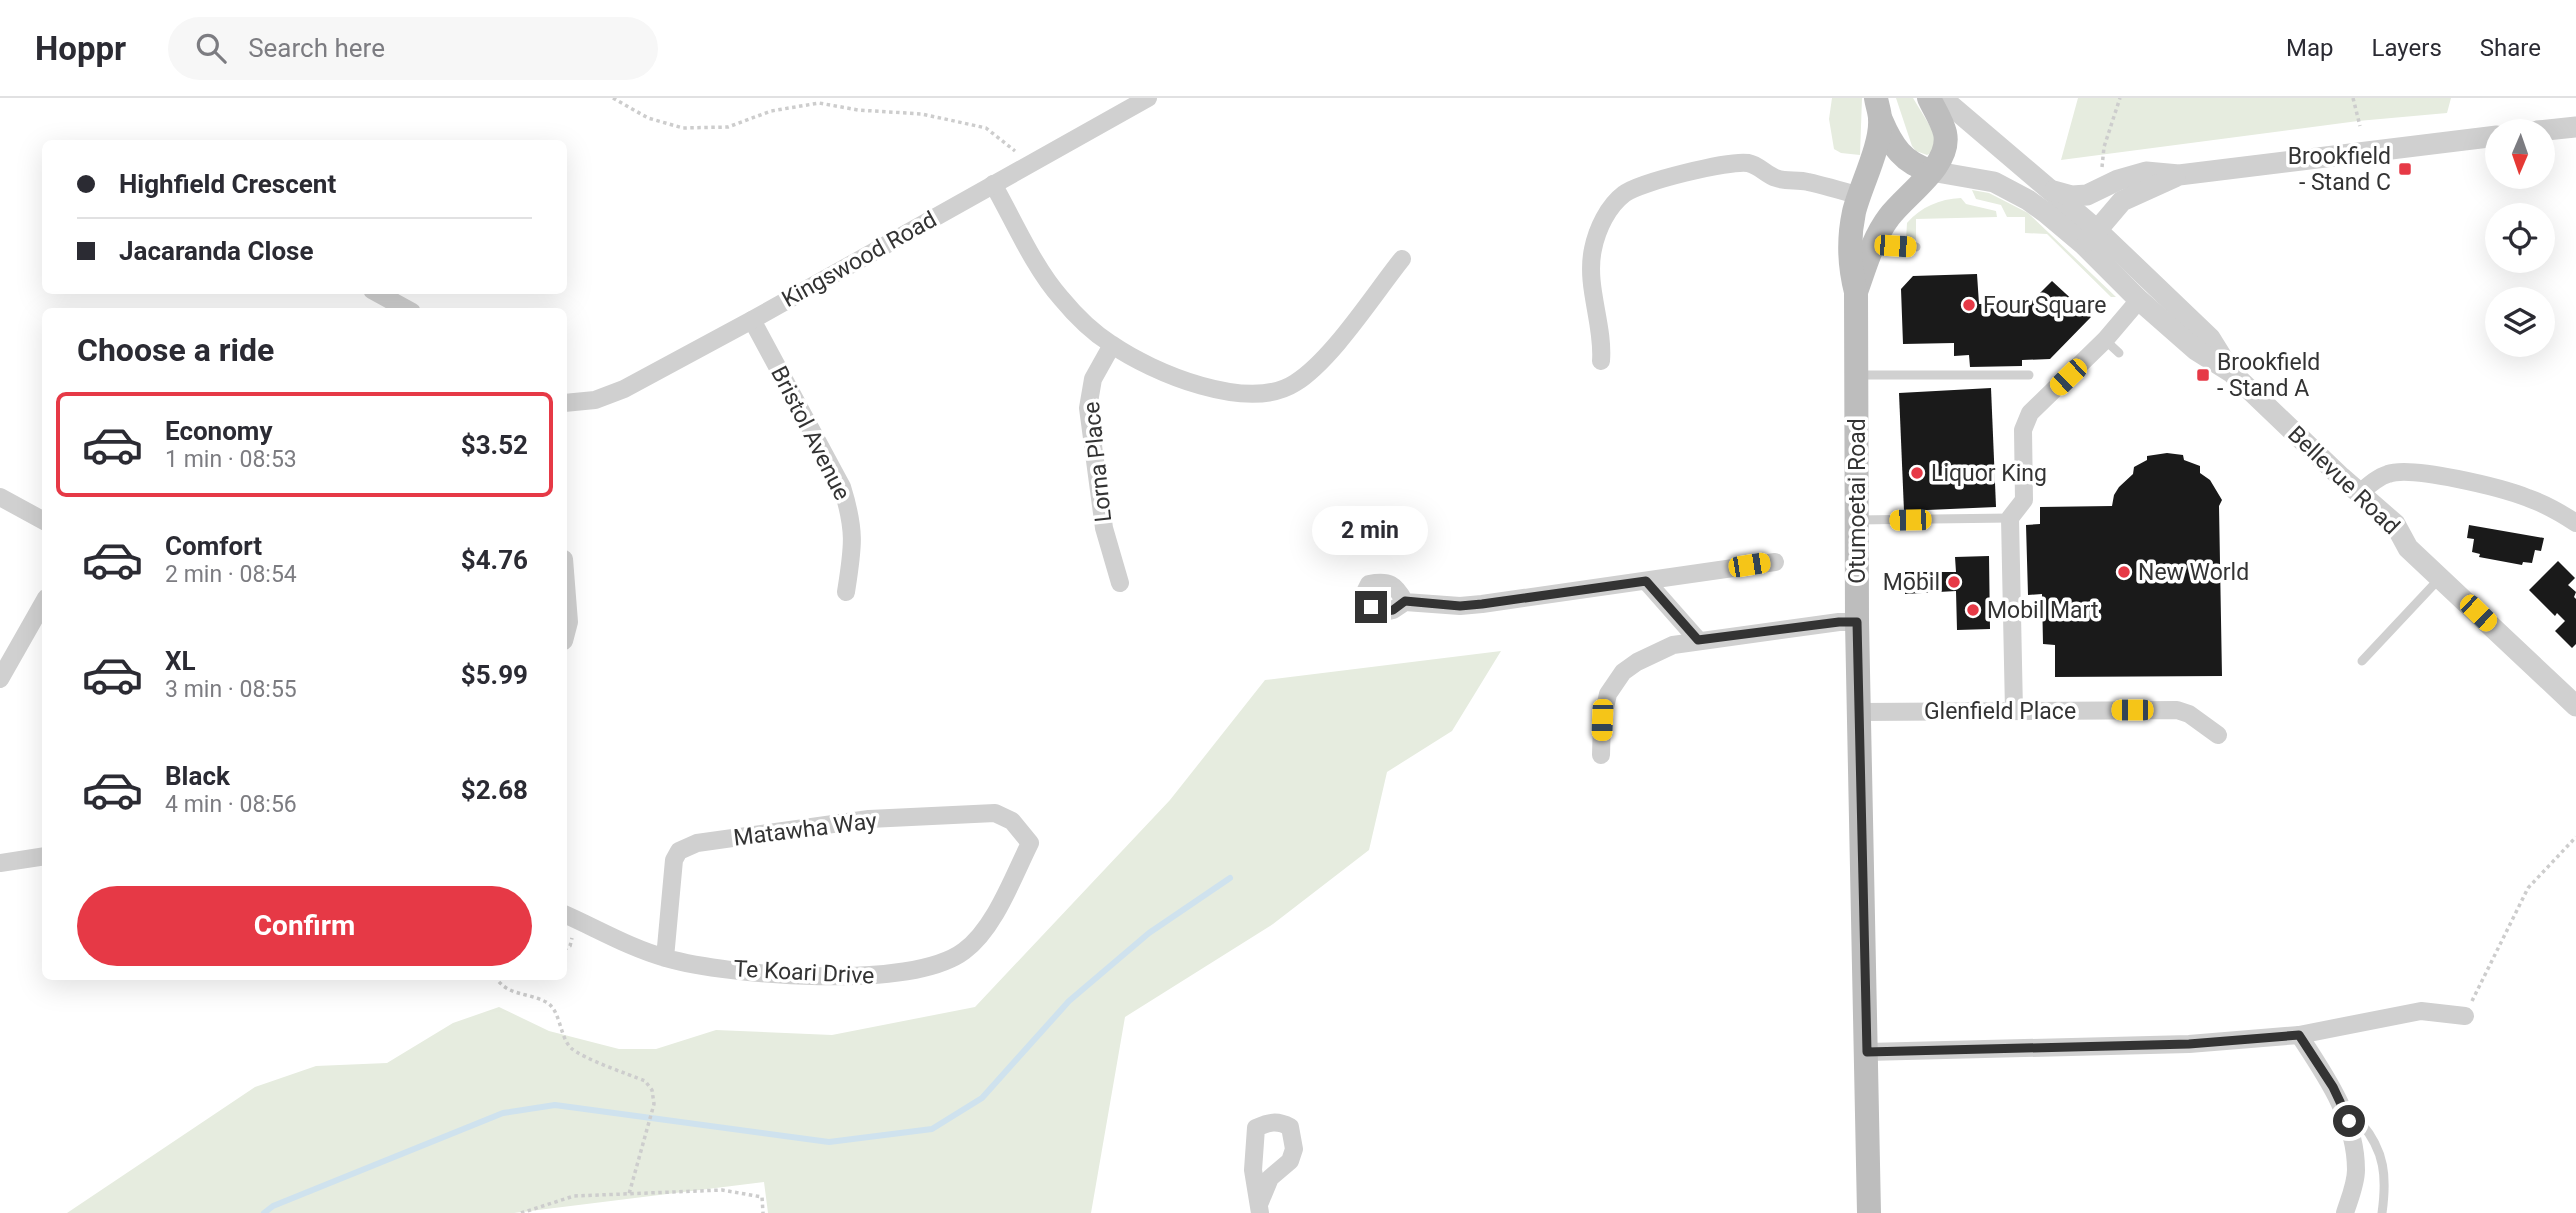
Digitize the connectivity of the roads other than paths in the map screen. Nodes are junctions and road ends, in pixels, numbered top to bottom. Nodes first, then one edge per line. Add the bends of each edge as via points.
1 (1148, 98) edge
2 (1928, 98) edge
3 (1942, 98) edge
4 (1878, 109) edge
5 (2576, 127) edge
6 (2555, 129) edge
7 (2485, 138) edge
8 (1931, 171) junction
9 (2179, 176) junction
10 (993, 184) junction
11 (1860, 196) junction
12 (2083, 205) junction
13 (2091, 237) junction
14 (1875, 244) junction
15 (1916, 247) dead end
16 (1402, 259) dead end
17 (1856, 292) junction
18 (379, 294) edge
19 (2139, 300) junction
20 (405, 308) edge
21 (752, 320) junction
22 (2105, 340) junction
23 (1112, 345) junction
24 (2119, 353) dead end
25 (1601, 361) dead end
26 (2231, 372) junction
27 (1856, 375) junction
28 (2029, 375) dead end
29 (567, 403) edge
30 (2361, 492) junction
31 (0, 497) edge
32 (2010, 518) junction
33 (42, 520) edge
34 (1856, 520) junction
35 (2576, 523) edge
36 (1774, 562) dead end
37 (2440, 577) junction
38 (1646, 581) junction
39 (1120, 583) dead end
40 (846, 592) dead end
41 (567, 597) edge
42 (1405, 601) dead end
43 (42, 605) edge
44 (1857, 622) junction
45 (567, 630) edge
46 (1698, 640) junction
47 (2362, 661) dead end
48 (0, 680) edge
49 (2576, 706) edge
50 (2014, 711) junction
51 (1859, 712) junction
52 (2218, 735) dead end
53 (1601, 755) dead end
54 (1030, 843) joint
55 (42, 857) edge
56 (0, 863) edge
57 (567, 915) edge
58 (666, 958) junction
59 (2465, 1016) road end
60 (2299, 1035) junction
61 (1867, 1052) junction
62 (2349, 1121) junction
63 (1869, 1213) edge
64 (2345, 1213) edge
65 (2382, 1213) edge

1 - 10 street, Kingswood Road
2 - 8 main road, Otumoetai Road via 1946,141
3 - 12 street, Bellevue Road via 2054,191
4 - 8 main road, Bellevue Road via 1890,144 1911,164
4 - 11 main road, Otumoetai Road
5 - 6 street
7 - 9 street
8 - 13 street, Bellevue Road via 1994,182
8 - 14 main road, Otumoetai Road via 1890,216
9 - 12 street via 2146,172 2118,180
9 - 13 street via 2122,201
10 - 21 street, Kingswood Road
10 - 23 street via 1053,289
11 - 17 main road, Otumoetai Road via 1850,240
11 - 25 street via 1776,178 1752,163 1740,162 1626,192 1611,207 1593,250 1592,286
12 - 13 street, Bellevue Road
13 - 19 street, Bellevue Road
13 - 26 street, Bellevue Road via 2210,338
14 - 15 lane
14 - 17 main road, Otumoetai Road
16 - 23 street via 1329,353 1280,391 1237,395 1154,366
17 - 27 main road, Otumoetai Road
18 - 20 street
19 - 22 street
19 - 26 street, Bellevue Road via 2196,350
21 - 29 street, Kingswood Road via 624,389 594,400
21 - 40 street, Bristol Avenue via 842,487 854,544
22 - 24 lane
22 - 32 street via 2030,413 2023,430 2024,500
23 - 39 street, Lorna Place via 1093,379 1088,408 1104,528
26 - 30 street, Bellevue Road
27 - 28 lane
27 - 34 main road, Otumoetai Road
30 - 35 street via 2390,472 2414,473 2473,482 2528,498
30 - 37 street, Bellevue Road via 2395,524 2408,548
31 - 33 street
32 - 34 lane
32 - 50 street
34 - 44 main road, Otumoetai Road
36 - 38 street
37 - 47 lane
37 - 49 street, Bellevue Road
38 - 42 street via 1460,606
38 - 46 street
41 - 45 street
43 - 48 street
44 - 46 street
44 - 51 main road, Otumoetai Road
46 - 53 street via 1653,653 1614,682 1605,707
50 - 51 street, Glenfield Place
50 - 52 street, Glenfield Place via 2177,710
51 - 61 main road, Otumoetai Road
54 - 58 street, Te Koari Drive via 978,939 962,953 937,964 893,975 833,977 695,965
54 - 58 street, Matawha Way via 1012,821 995,813 869,819 688,846 674,860
55 - 56 street
57 - 58 street, Te Koari Drive
59 - 60 street via 2421,1011
60 - 61 street via 2189,1044
60 - 62 street
61 - 63 main road, Otumoetai Road
62 - 64 street via 2356,1172
62 - 65 lane via 2361,1124 2382,1155

